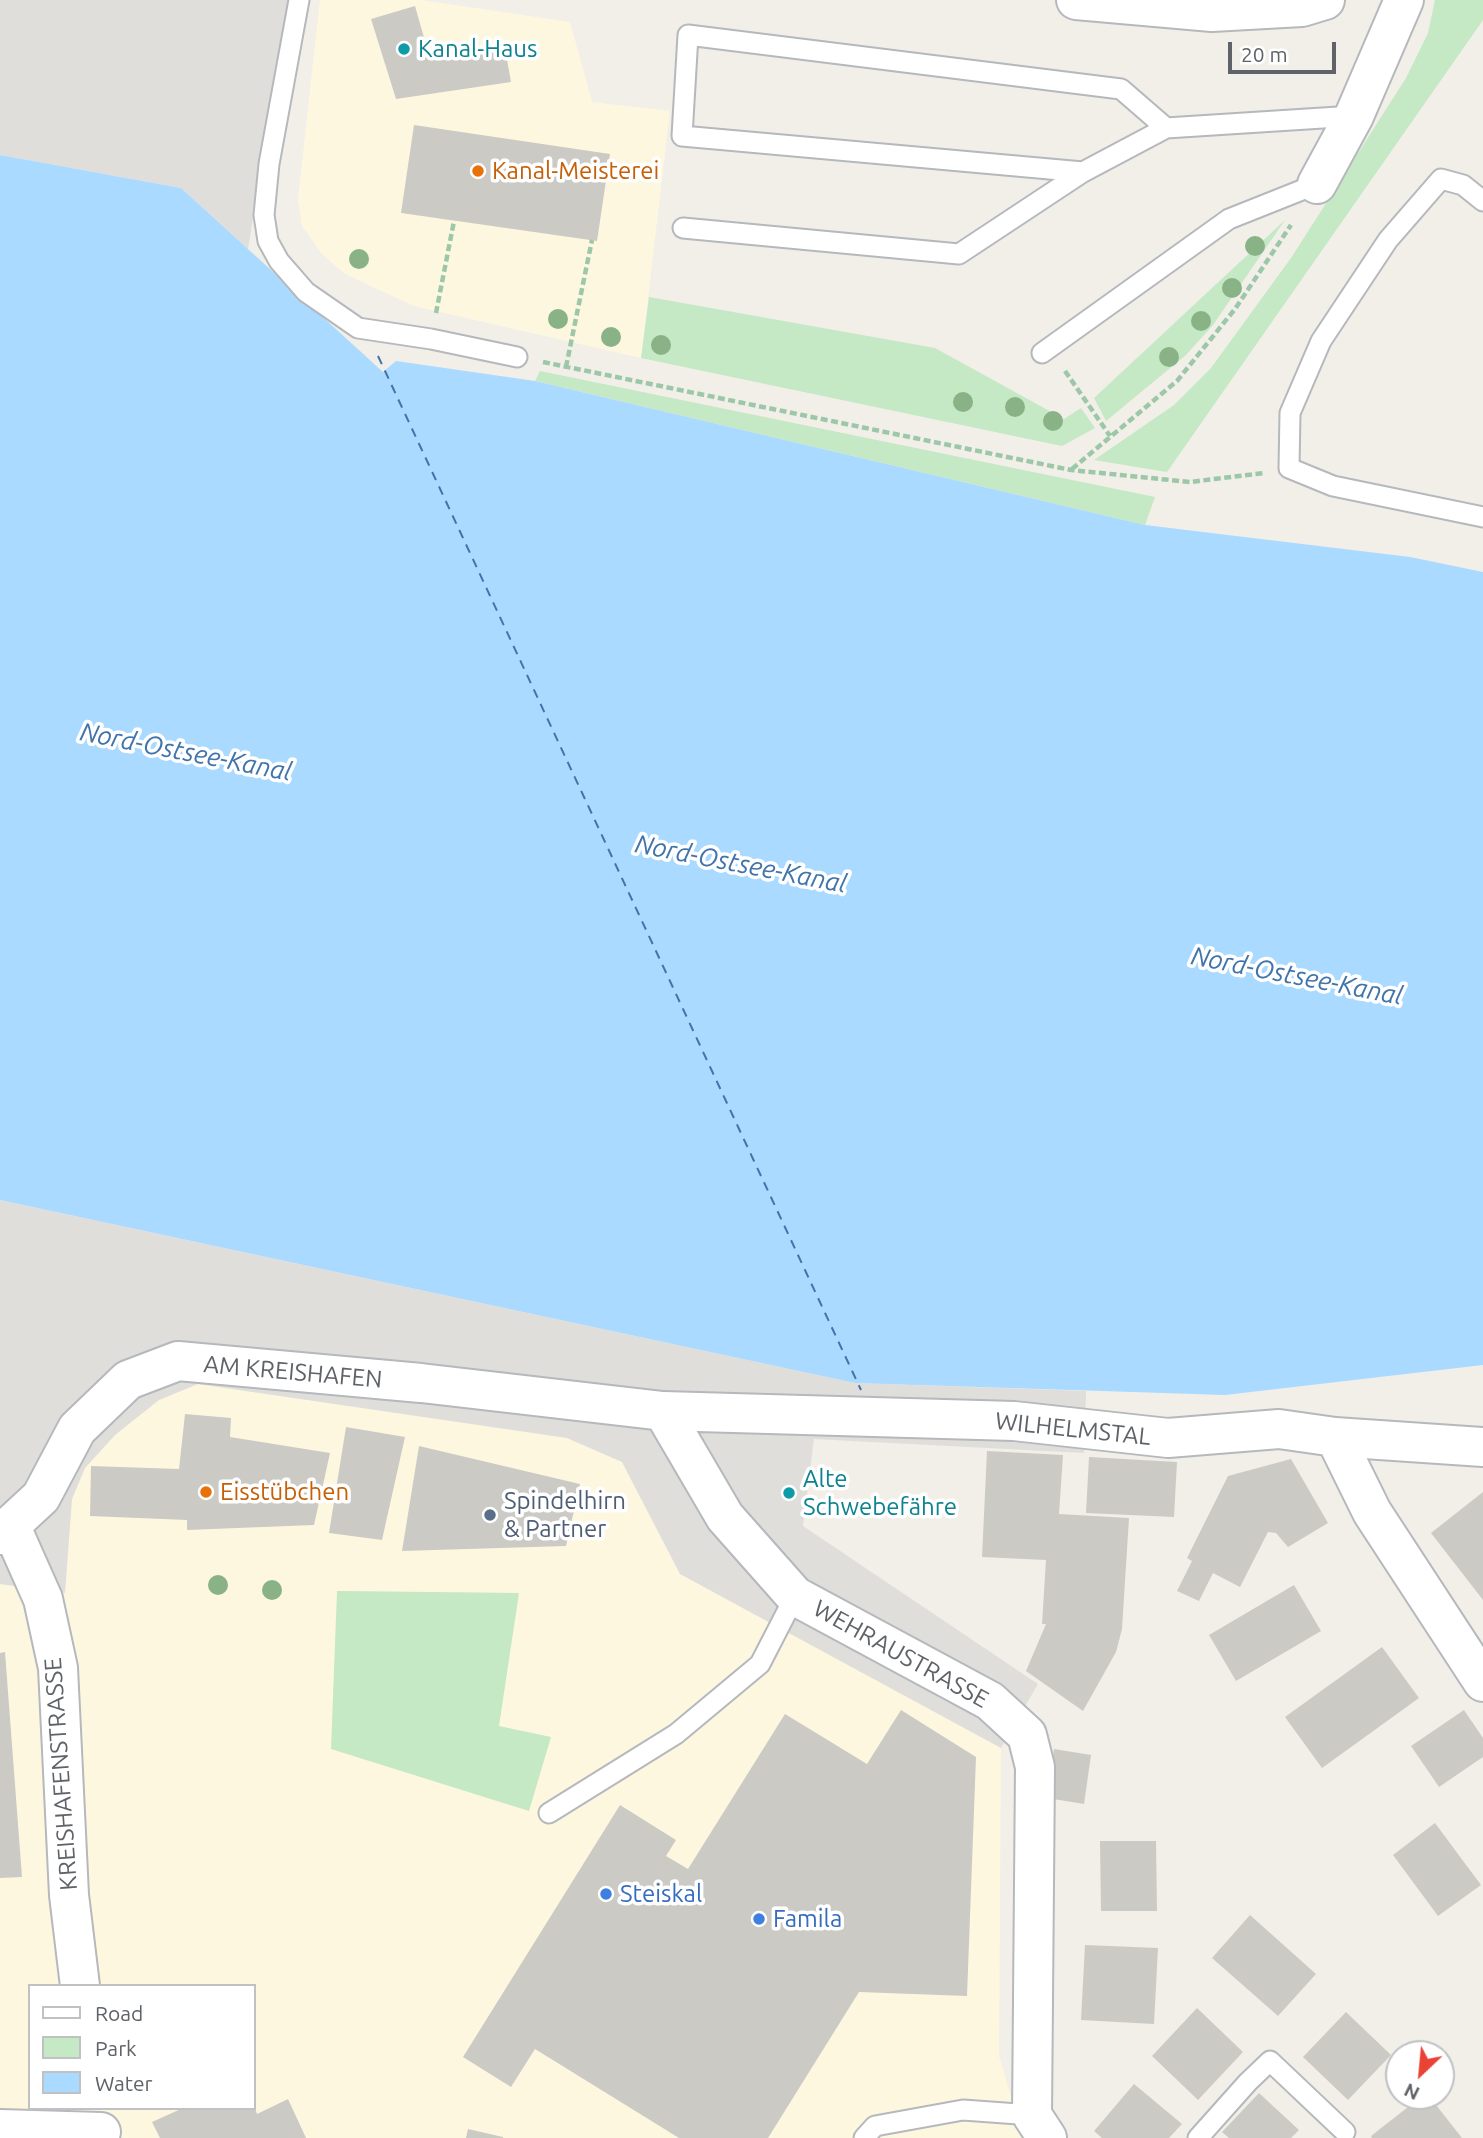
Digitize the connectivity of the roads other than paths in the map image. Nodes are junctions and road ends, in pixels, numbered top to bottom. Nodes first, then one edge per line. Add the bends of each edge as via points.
1 (299, 0) edge
2 (1076, 0) edge
3 (1325, 0) edge
4 (1404, 0) edge
5 (1354, 116) junction
6 (1166, 128) junction
7 (1083, 172) junction
8 (1317, 184) joint
9 (1483, 201) edge
10 (682, 228) dead end
11 (1045, 350) road end
12 (517, 357) road end
13 (1483, 517) edge
14 (663, 1411) junction
15 (1335, 1437) junction
16 (1483, 1447) edge
17 (5, 1531) edge
18 (795, 1596) junction
19 (1483, 1682) edge
20 (549, 1813) dead end
21 (80, 1984) edge
22 (100, 2126) edge
23 (1039, 2126) edge
24 (0, 2129) edge
25 (1345, 2132) dead end
26 (864, 2138) edge
27 (1198, 2138) edge

1 - 12 lane via 264,215 268,241 279,261 306,292 358,328
2 - 3 street via 1212,12 1302,7
4 - 5 street
5 - 6 lane
5 - 8 street
6 - 7 lane
6 - 7 lane via 1121,89 688,35 682,136
7 - 10 lane via 959,254
8 - 11 lane via 1229,219
9 - 13 lane via 1463,186 1441,179 1388,240 1321,341 1305,377 1290,413 1289,468 1333,486
14 - 15 street, WILHELMSTAL via 1014,1420 1168,1438 1279,1429
14 - 17 street, AM KREISHAFEN via 421,1383 178,1362 128,1380 77,1429 41,1497
14 - 18 street, WEHRAUSTRASSE via 725,1517
15 - 16 street, WILHELMSTAL
15 - 19 street via 1372,1512
17 - 21 street, KREISHAFENSTRASSE via 43,1600 58,1668 69,1895
18 - 20 lane via 760,1664 676,1734
18 - 23 street, WEHRAUSTRASSE via 990,1701 1027,1735 1035,1767
22 - 24 street
23 - 26 lane via 963,2110 875,2126
25 - 27 lane via 1270,2061

